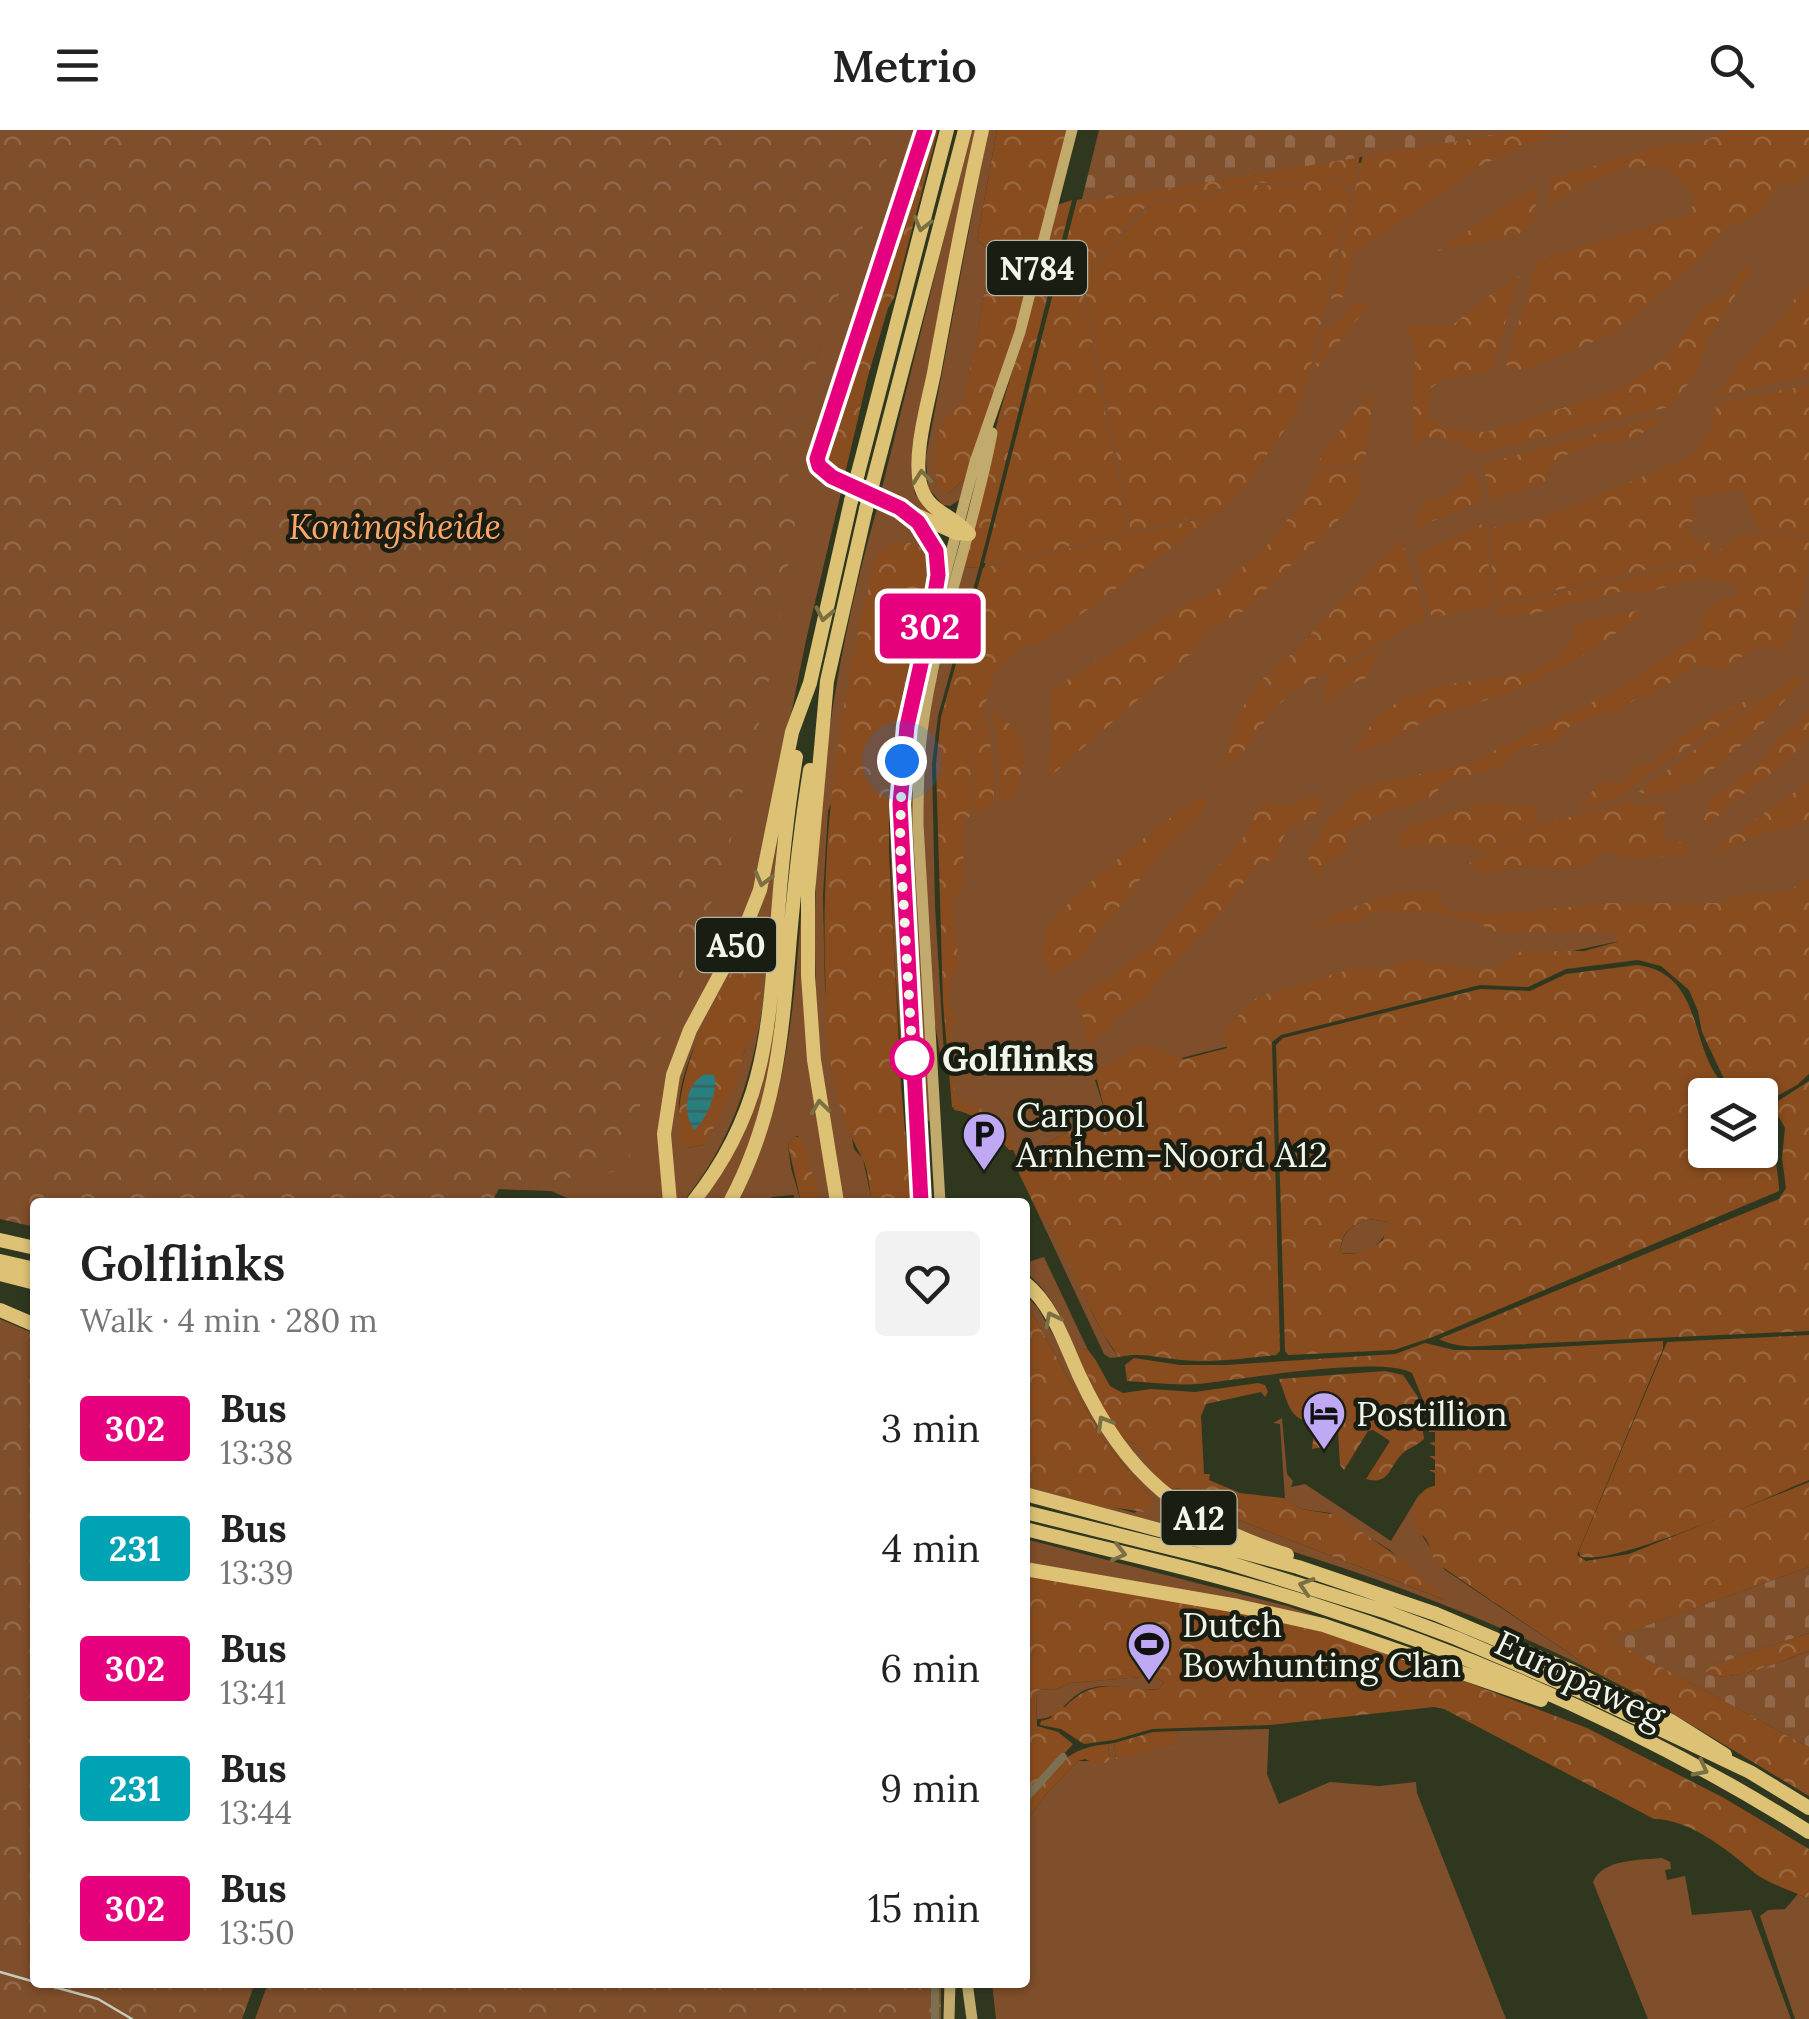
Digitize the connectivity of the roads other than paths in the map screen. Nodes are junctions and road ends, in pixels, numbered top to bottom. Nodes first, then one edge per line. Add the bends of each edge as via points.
1 (926, 130) edge
2 (947, 130) edge
3 (964, 130) edge
4 (982, 130) edge
5 (1072, 130) edge
6 (900, 508) junction
7 (961, 529) junction
8 (930, 624) junction
9 (826, 680) junction
10 (810, 683) junction
11 (936, 1126) junction
12 (916, 1127) junction
13 (670, 1198) edge
14 (696, 1198) edge
15 (732, 1198) edge
16 (836, 1198) edge
17 (921, 1198) edge
18 (940, 1198) edge
19 (0, 1240) edge
20 (30, 1247) edge
21 (0, 1261) edge
22 (30, 1269) edge
23 (0, 1274) edge
24 (30, 1281) edge
25 (1030, 1288) edge
26 (0, 1310) edge
27 (30, 1324) edge
28 (1030, 1495) edge
29 (1030, 1513) edge
30 (1030, 1529) edge
31 (1030, 1570) edge
32 (1389, 1597) junction
33 (1614, 1726) junction
34 (1064, 1757) dead end
35 (1750, 1772) junction
36 (1030, 1794) edge
37 (1809, 1808) edge
38 (1809, 1832) edge
39 (934, 1988) edge
40 (950, 1988) edge
41 (967, 1988) edge
42 (935, 2019) edge
43 (949, 2019) edge
44 (969, 2019) edge

1 - 6 highway via 817,459 832,477
2 -> 10 highway, A50, bridge
3 - 9 highway, A50, bridge
7 -> 4 highway via 929,504 919,470
5 - 7 main road, N784 via 997,405 983,483
6 - 7 highway
6 - 8 highway via 927,531 936,551
7 - 8 main road, N784
7 - 11 main road, N784 via 919,762
8 - 12 main road, N784 via 909,715 900,804
9 - 15 highway, A50 via 799,844 778,1071 759,1139
16 -> 9 highway via 814,1060 807,937
10 -> 13 highway, A50 via 792,732 760,890 674,1075 664,1134
10 - 14 highway, A50 via 788,814 762,1066 737,1136
11 - 12 main road
11 - 18 main road, N784
12 - 17 main road, N784
19 - 20 highway
21 - 22 highway
23 - 24 highway
32 -> 25 highway, A12 via 1215,1526 1161,1492 1106,1428
26 - 27 highway
28 - 32 highway, A12
35 -> 29 highway, Europaweg / A12 via 1384,1610
30 -> 33 highway, Europaweg / A12 via 1236,1581 1390,1630
31 - 33 highway, A12 via 1324,1625
32 - 35 highway, A12 via 1571,1670 1671,1721
33 -> 38 highway, Europaweg / A12
34 - 36 street
35 - 37 highway, Europaweg / A12
39 - 42 street
40 - 43 main road
41 - 44 main road

